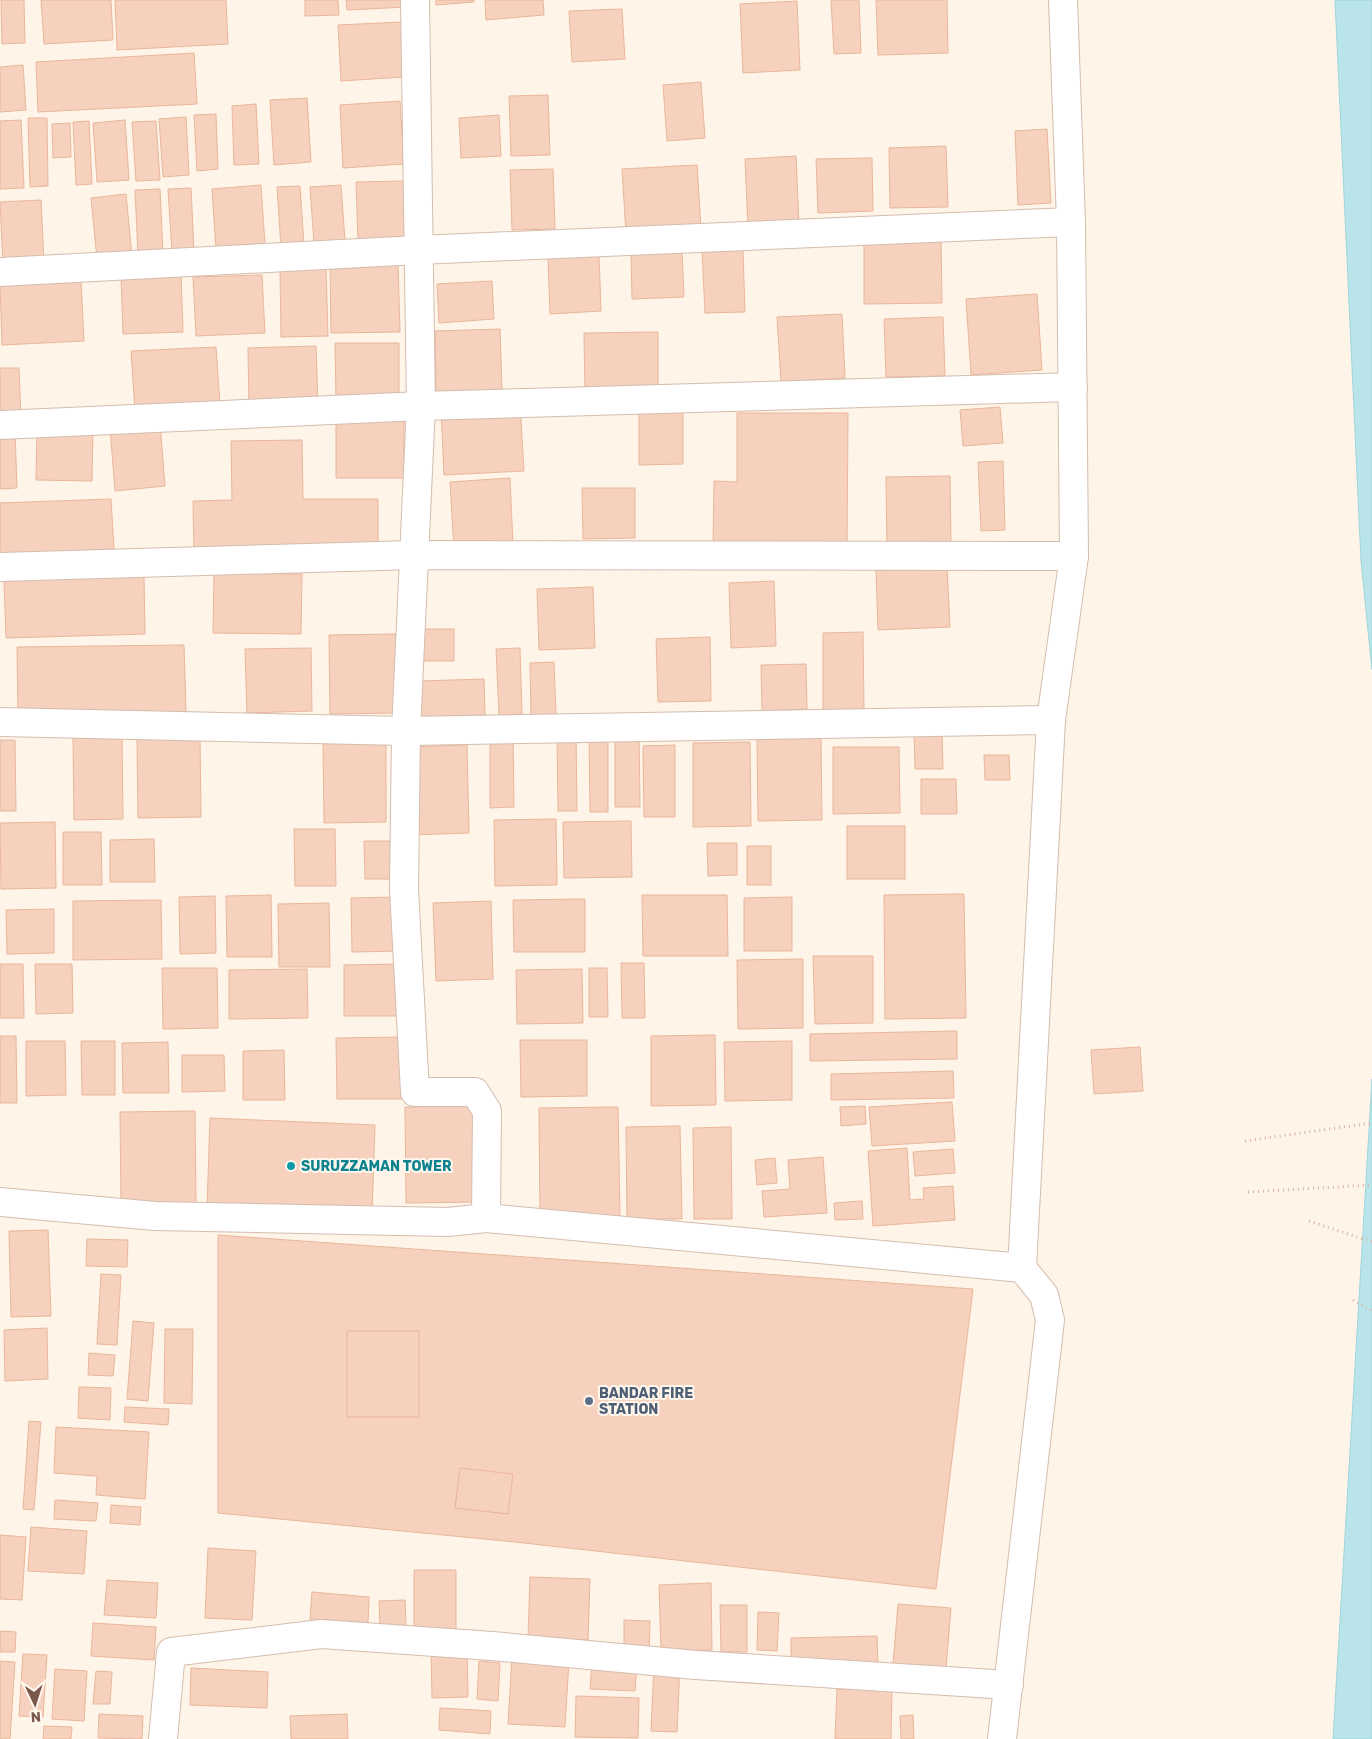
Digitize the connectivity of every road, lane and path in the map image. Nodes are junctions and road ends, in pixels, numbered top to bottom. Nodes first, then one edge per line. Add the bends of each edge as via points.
1 (415, 0) edge
2 (1063, 0) edge
3 (1071, 222) junction
4 (418, 250) junction
5 (0, 272) edge
6 (1073, 387) junction
7 (421, 406) junction
8 (0, 425) edge
9 (413, 555) junction
10 (1074, 556) junction
11 (0, 567) edge
12 (1051, 720) junction
13 (0, 722) edge
14 (406, 732) junction
15 (1372, 1123) edge
16 (1245, 1141) dead end
17 (1372, 1185) edge
18 (1248, 1192) dead end
19 (0, 1202) edge
20 (486, 1218) junction
21 (1309, 1222) dead end
22 (1372, 1242) edge
23 (1022, 1268) junction
24 (1353, 1300) dead end
25 (1372, 1311) edge
26 (1009, 1685) junction
27 (163, 1739) edge
28 (1002, 1739) edge

1 - 4 street
2 - 3 street
3 - 4 street
3 - 6 street
4 - 5 street
4 - 7 street
6 - 7 street
6 - 10 street
7 - 8 street
7 - 9 street
9 - 10 street
9 - 11 street
9 - 14 street
10 - 12 street
12 - 14 street
12 - 23 street
13 - 14 street
14 - 20 street via 404,889 415,1092 475,1092 486,1111
15 - 16 path
17 - 18 path
19 - 20 street via 155,1216 448,1222
20 - 23 street
21 - 22 path
23 - 26 street via 1044,1296 1050,1320
24 - 25 path
26 - 27 street via 696,1665 501,1646 322,1634 171,1652
26 - 28 street

